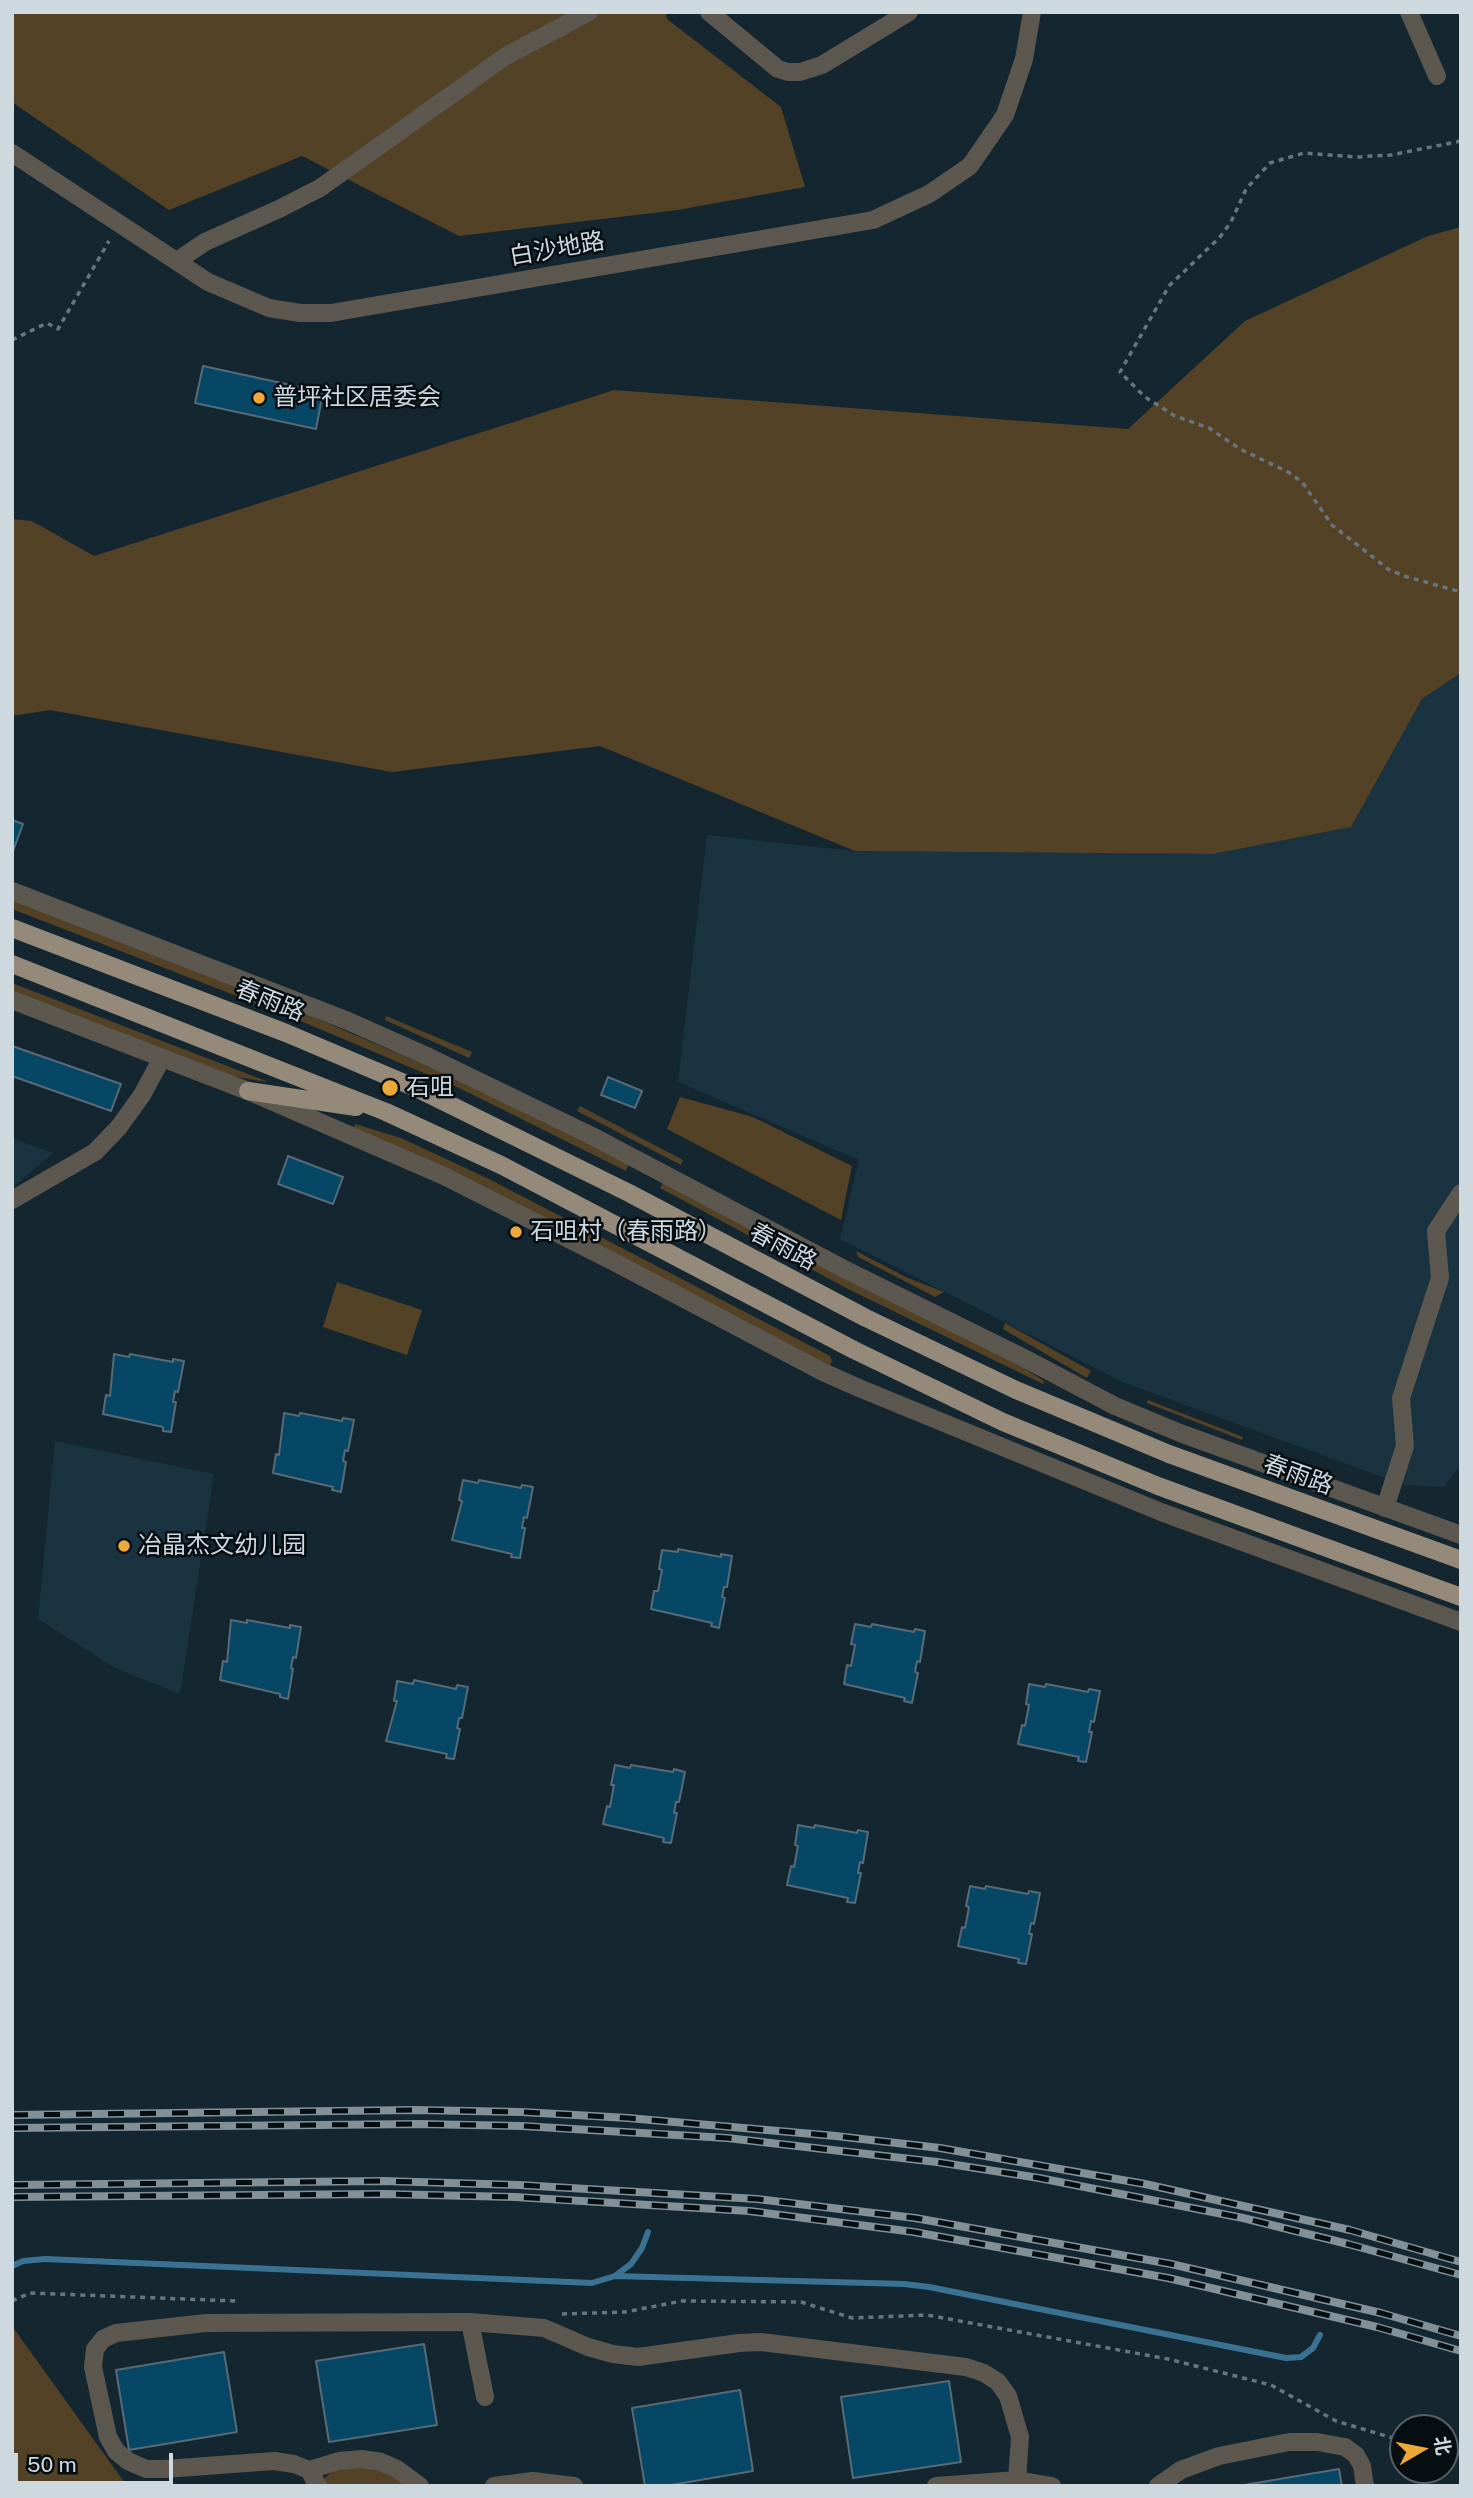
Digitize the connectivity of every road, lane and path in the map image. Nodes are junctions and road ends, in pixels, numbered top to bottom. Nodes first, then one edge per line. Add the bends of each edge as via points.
1 (589, 12) edge
2 (709, 12) edge
3 (909, 12) edge
4 (1032, 12) edge
5 (1409, 12) edge
6 (1437, 76) dead end
7 (1461, 141) edge
8 (12, 153) edge
9 (119, 223) junction
10 (177, 261) junction
11 (12, 340) edge
12 (1461, 592) edge
13 (12, 891) edge
14 (12, 928) edge
15 (12, 964) edge
16 (12, 1000) edge
17 (162, 1058) junction
18 (248, 1091) junction
19 (386, 1112) junction
20 (1461, 1194) edge
21 (12, 1200) edge
22 (1385, 1508) junction
23 (1461, 1535) edge
24 (1461, 1560) edge
25 (1461, 1597) edge
26 (1461, 1622) edge
27 (470, 2322) junction
28 (485, 2397) dead end
29 (313, 2478) edge
30 (1005, 2482) edge
31 (419, 2486) edge
32 (494, 2486) edge
33 (574, 2486) edge
34 (936, 2486) edge
35 (1052, 2486) edge
36 (1158, 2486) edge
37 (1364, 2486) edge

1 - 10 street via 506,56 320,188 205,242
2 - 3 street via 778,69 800,72 822,65
4 - 10 street, 白沙地路 via 1024,59 1005,115 970,166 929,194 873,220 331,313 270,308 208,282
5 - 6 street
7 - 12 path via 1391,155 1304,153 1269,163 1245,189 1220,237 1168,286 1120,372 1145,397 1175,416 1209,428 1301,482 1332,525 1388,569
8 - 9 street, 白沙地路
9 - 10 street, 白沙地路
9 - 11 path via 58,329 47,323
13 - 22 street via 429,1057 1115,1406
14 - 24 main road, 春雨路 via 416,1088 1016,1390 1169,1454
15 - 19 main road
16 - 17 street
17 - 18 street
17 - 21 street via 142,1096 95,1152
18 - 19 main road
18 - 26 street via 487,1197 859,1388 1161,1512
19 - 25 main road via 501,1165 853,1350 1003,1422 1158,1486
20 - 22 street via 1436,1231 1440,1278 1401,1398 1405,1446
22 - 23 street
27 - 28 street
27 - 29 street via 206,2323 116,2333 95,2349 93,2367 108,2437 128,2461 146,2469 274,2461 294,2464
27 - 30 street via 544,2328 588,2347 638,2357 761,2342 975,2370 998,2382 1015,2414 1020,2437
29 - 31 street via 339,2461 362,2459 397,2469
30 - 34 street
30 - 35 street
32 - 33 street via 533,2481
36 - 37 street via 1181,2470 1219,2456 1289,2442 1317,2442 1345,2447 1356,2455

